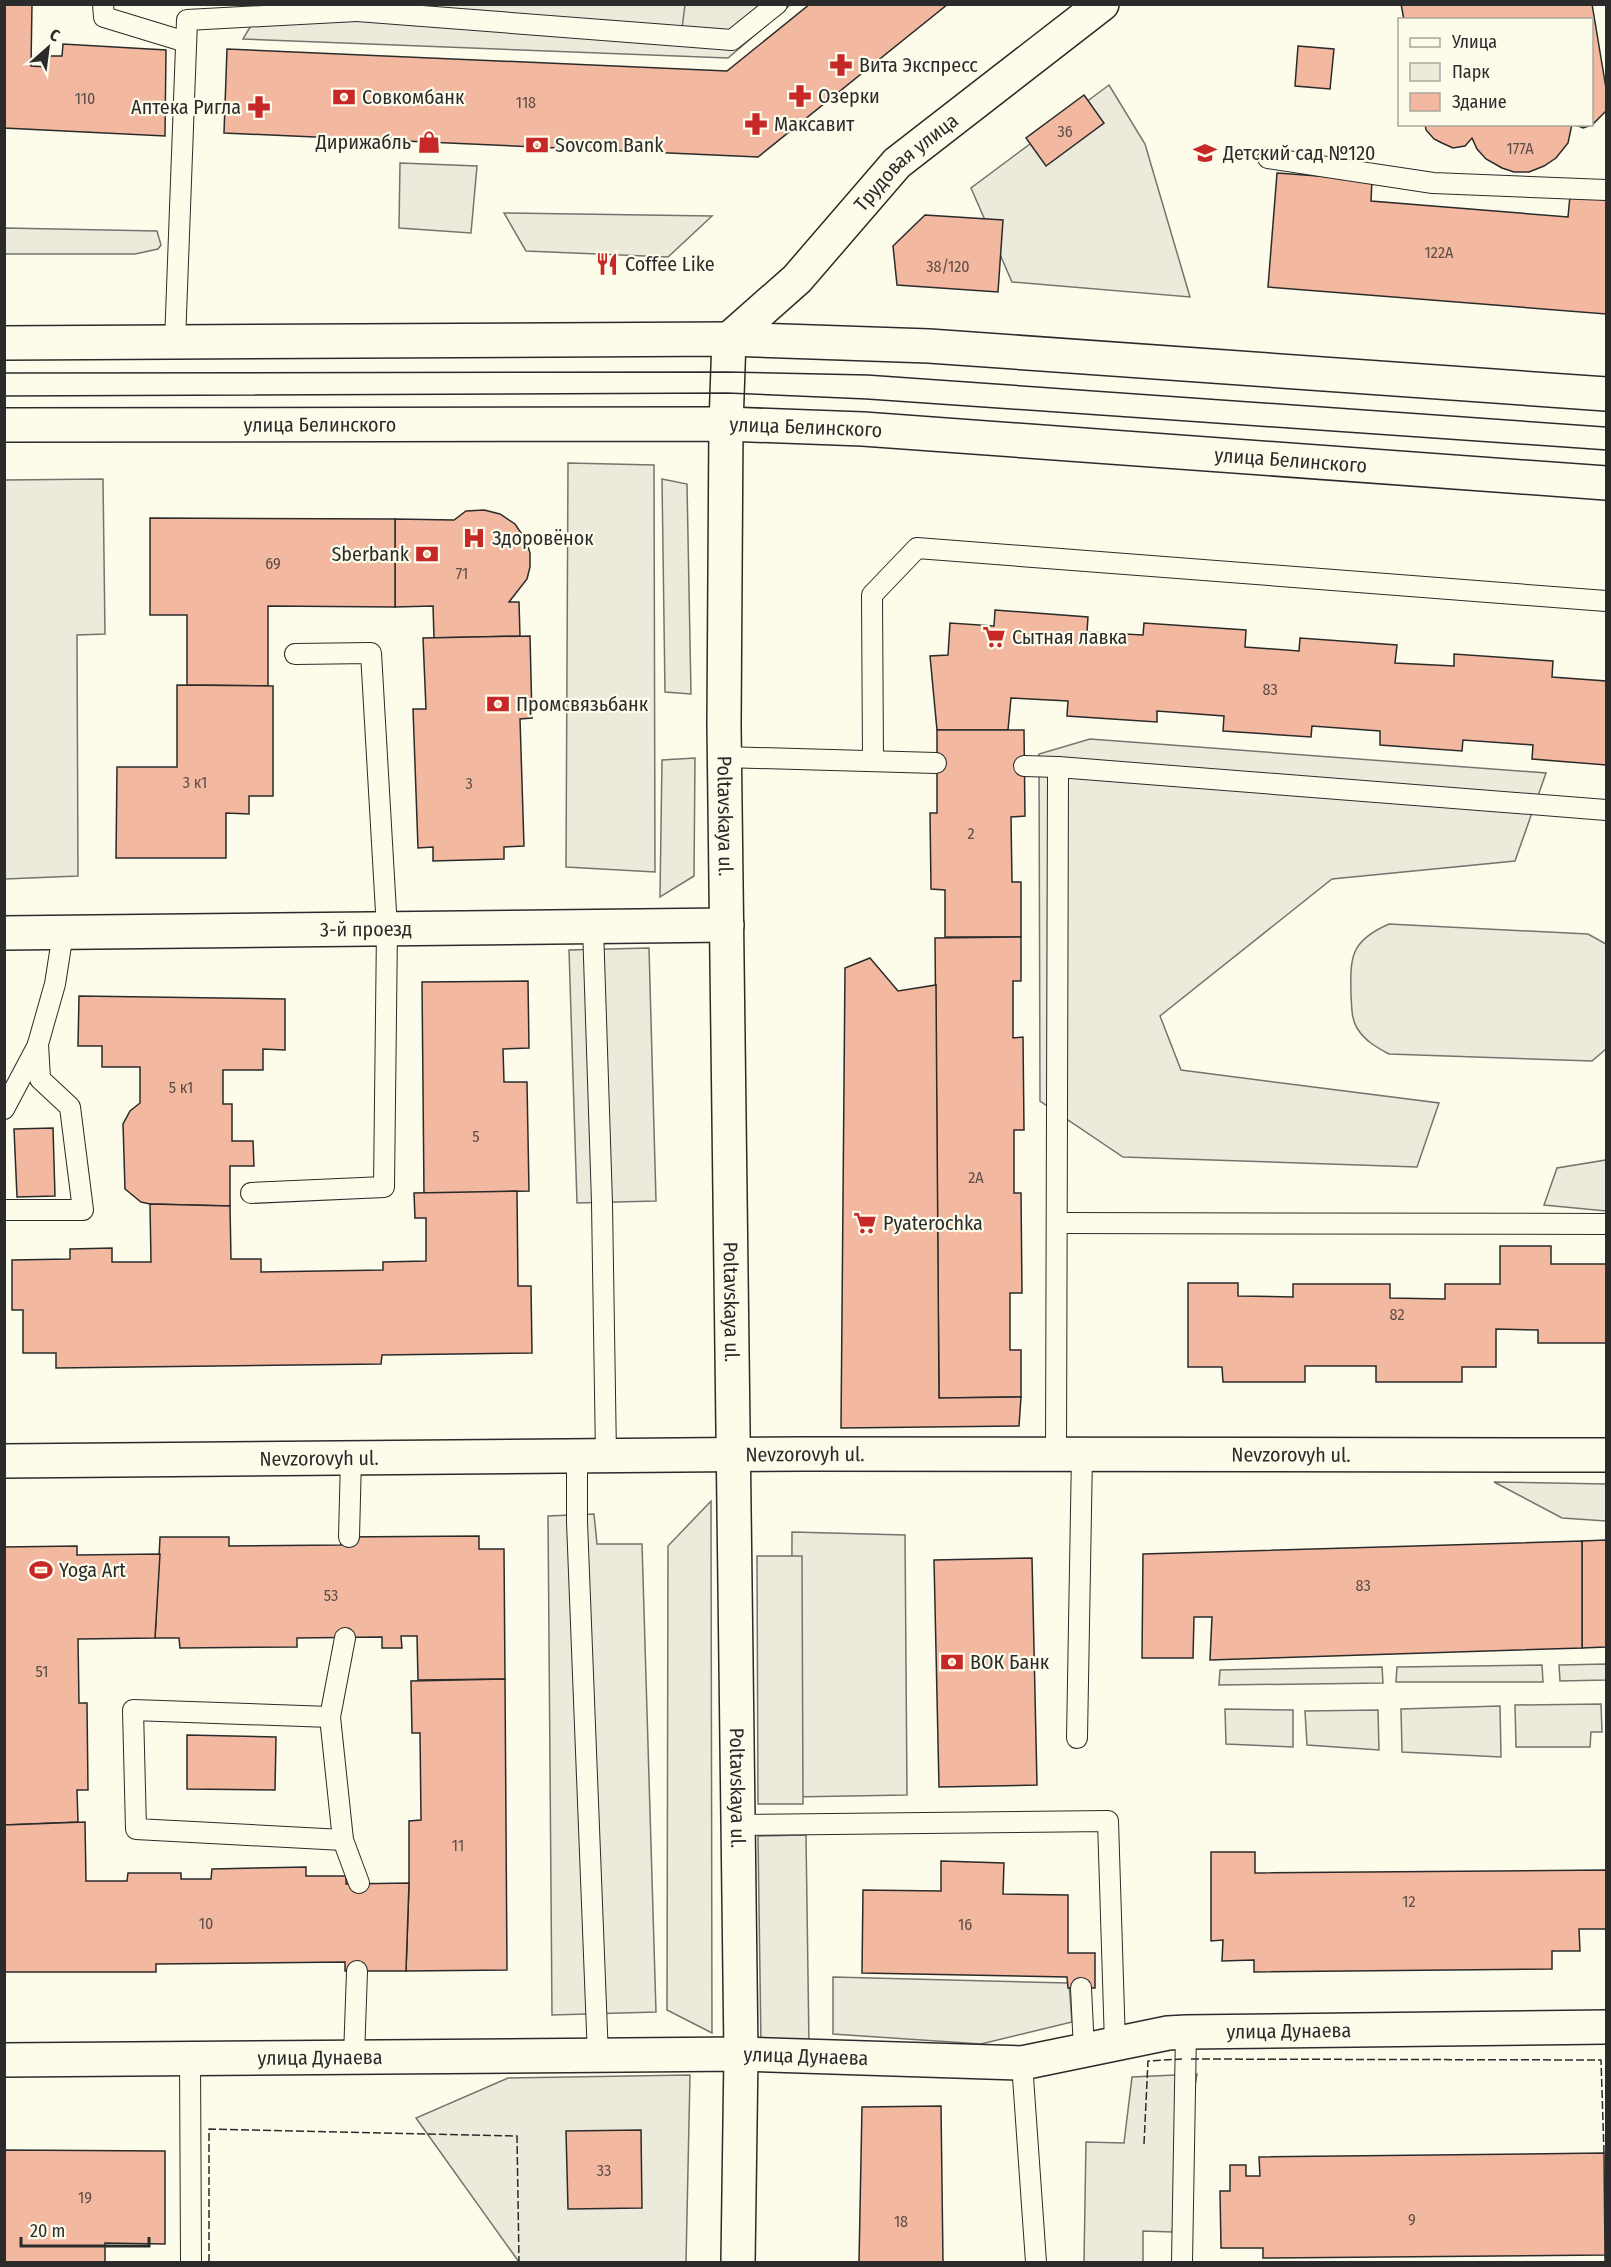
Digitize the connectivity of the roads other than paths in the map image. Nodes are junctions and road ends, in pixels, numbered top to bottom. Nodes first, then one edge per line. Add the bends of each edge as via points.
1 (103, 4) edge
2 (777, 4) edge
3 (1102, 4) edge
4 (357, 8) edge
5 (186, 42) junction
6 (1268, 158) dead end
7 (1606, 190) edge
8 (729, 339) junction
9 (175, 342) junction
10 (4, 343) edge
11 (1606, 394) edge
12 (4, 424) edge
13 (726, 424) junction
14 (1606, 483) edge
15 (1606, 601) edge
16 (294, 654) dead end
17 (724, 757) junction
18 (873, 761) junction
19 (936, 763) dead end
20 (1024, 766) dead end
21 (1058, 767) junction
22 (1606, 810) edge
23 (726, 926) junction
24 (593, 927) junction
25 (387, 929) junction
26 (4, 933) edge
27 (63, 933) junction
28 (38, 1044) junction
29 (4, 1109) edge
30 (251, 1193) dead end
31 (4, 1210) edge
32 (1057, 1223) junction
33 (1606, 1224) edge
34 (1069, 1454) junction
35 (732, 1455) junction
36 (1606, 1455) edge
37 (591, 1456) junction
38 (351, 1458) junction
39 (4, 1461) edge
40 (350, 1537) dead end
41 (345, 1638) dead end
42 (330, 1717) junction
43 (1077, 1738) dead end
44 (737, 1825) junction
45 (343, 1840) junction
46 (359, 1883) dead end
47 (357, 1971) dead end
48 (1081, 1988) dead end
49 (1606, 2027) edge
50 (1186, 2032) junction
51 (1115, 2044) junction
52 (1084, 2050) junction
53 (741, 2054) junction
54 (354, 2057) junction
55 (598, 2057) junction
56 (190, 2058) junction
57 (4, 2060) edge
58 (1022, 2063) junction
59 (191, 2262) edge
60 (738, 2262) edge
61 (1035, 2262) edge
62 (1182, 2262) edge

1 - 5 lane via 104,17
2 - 4 lane via 732,40
3 - 8 street, Трудовая улица via 897,163 796,279
4 - 5 lane via 187,20
5 - 9 lane
6 - 7 lane via 1433,183
8 - 9 street
8 - 11 street via 929,346
8 - 13 street, Poltavskaya ul.
9 - 10 street
12 - 13 street, улица Белинского
13 - 14 street, улица Белинского via 863,429
13 - 17 street, Poltavskaya ul.
15 - 18 lane via 917,548 872,595
16 - 25 lane via 371,653
17 - 18 lane
17 - 23 street, Poltavskaya ul.
18 - 19 lane
20 - 21 lane
21 - 22 lane
21 - 32 lane
23 - 24 street, 3-й проезд
23 - 35 street, Poltavskaya ul.
24 - 25 street, 3-й проезд
24 - 37 lane via 602,1203
25 - 27 street, 3-й проезд
25 - 30 lane via 384,1187
26 - 27 street, 3-й проезд
27 - 28 lane via 55,984
28 - 29 lane
28 - 31 lane via 40,1080 70,1107 82,1210
32 - 33 lane
32 - 34 lane
34 - 35 street, Nevzorovyh ul.
34 - 36 street, Nevzorovyh ul.
34 - 43 lane
35 - 37 street, Nevzorovyh ul.
35 - 44 street, Poltavskaya ul.
37 - 38 street, Nevzorovyh ul.
37 - 55 lane via 577,1522
38 - 39 street, Nevzorovyh ul.
38 - 40 lane
41 - 42 lane
42 - 45 lane
42 - 45 lane via 133,1710 136,1829
44 - 51 lane via 1108,1821
44 - 53 street, Poltavskaya ul.
45 - 46 lane
47 - 54 lane
48 - 52 lane
49 - 50 street, улица Дунаева
50 - 51 street, улица Дунаева
50 - 62 lane
51 - 52 street, улица Дунаева
52 - 58 street, улица Дунаева
53 - 55 street, улица Дунаева
53 - 58 street, улица Дунаева
53 - 60 street, Poltavskaya ul.
54 - 55 street, улица Дунаева
54 - 56 street, улица Дунаева
56 - 57 street, улица Дунаева
56 - 59 lane
58 - 61 lane

